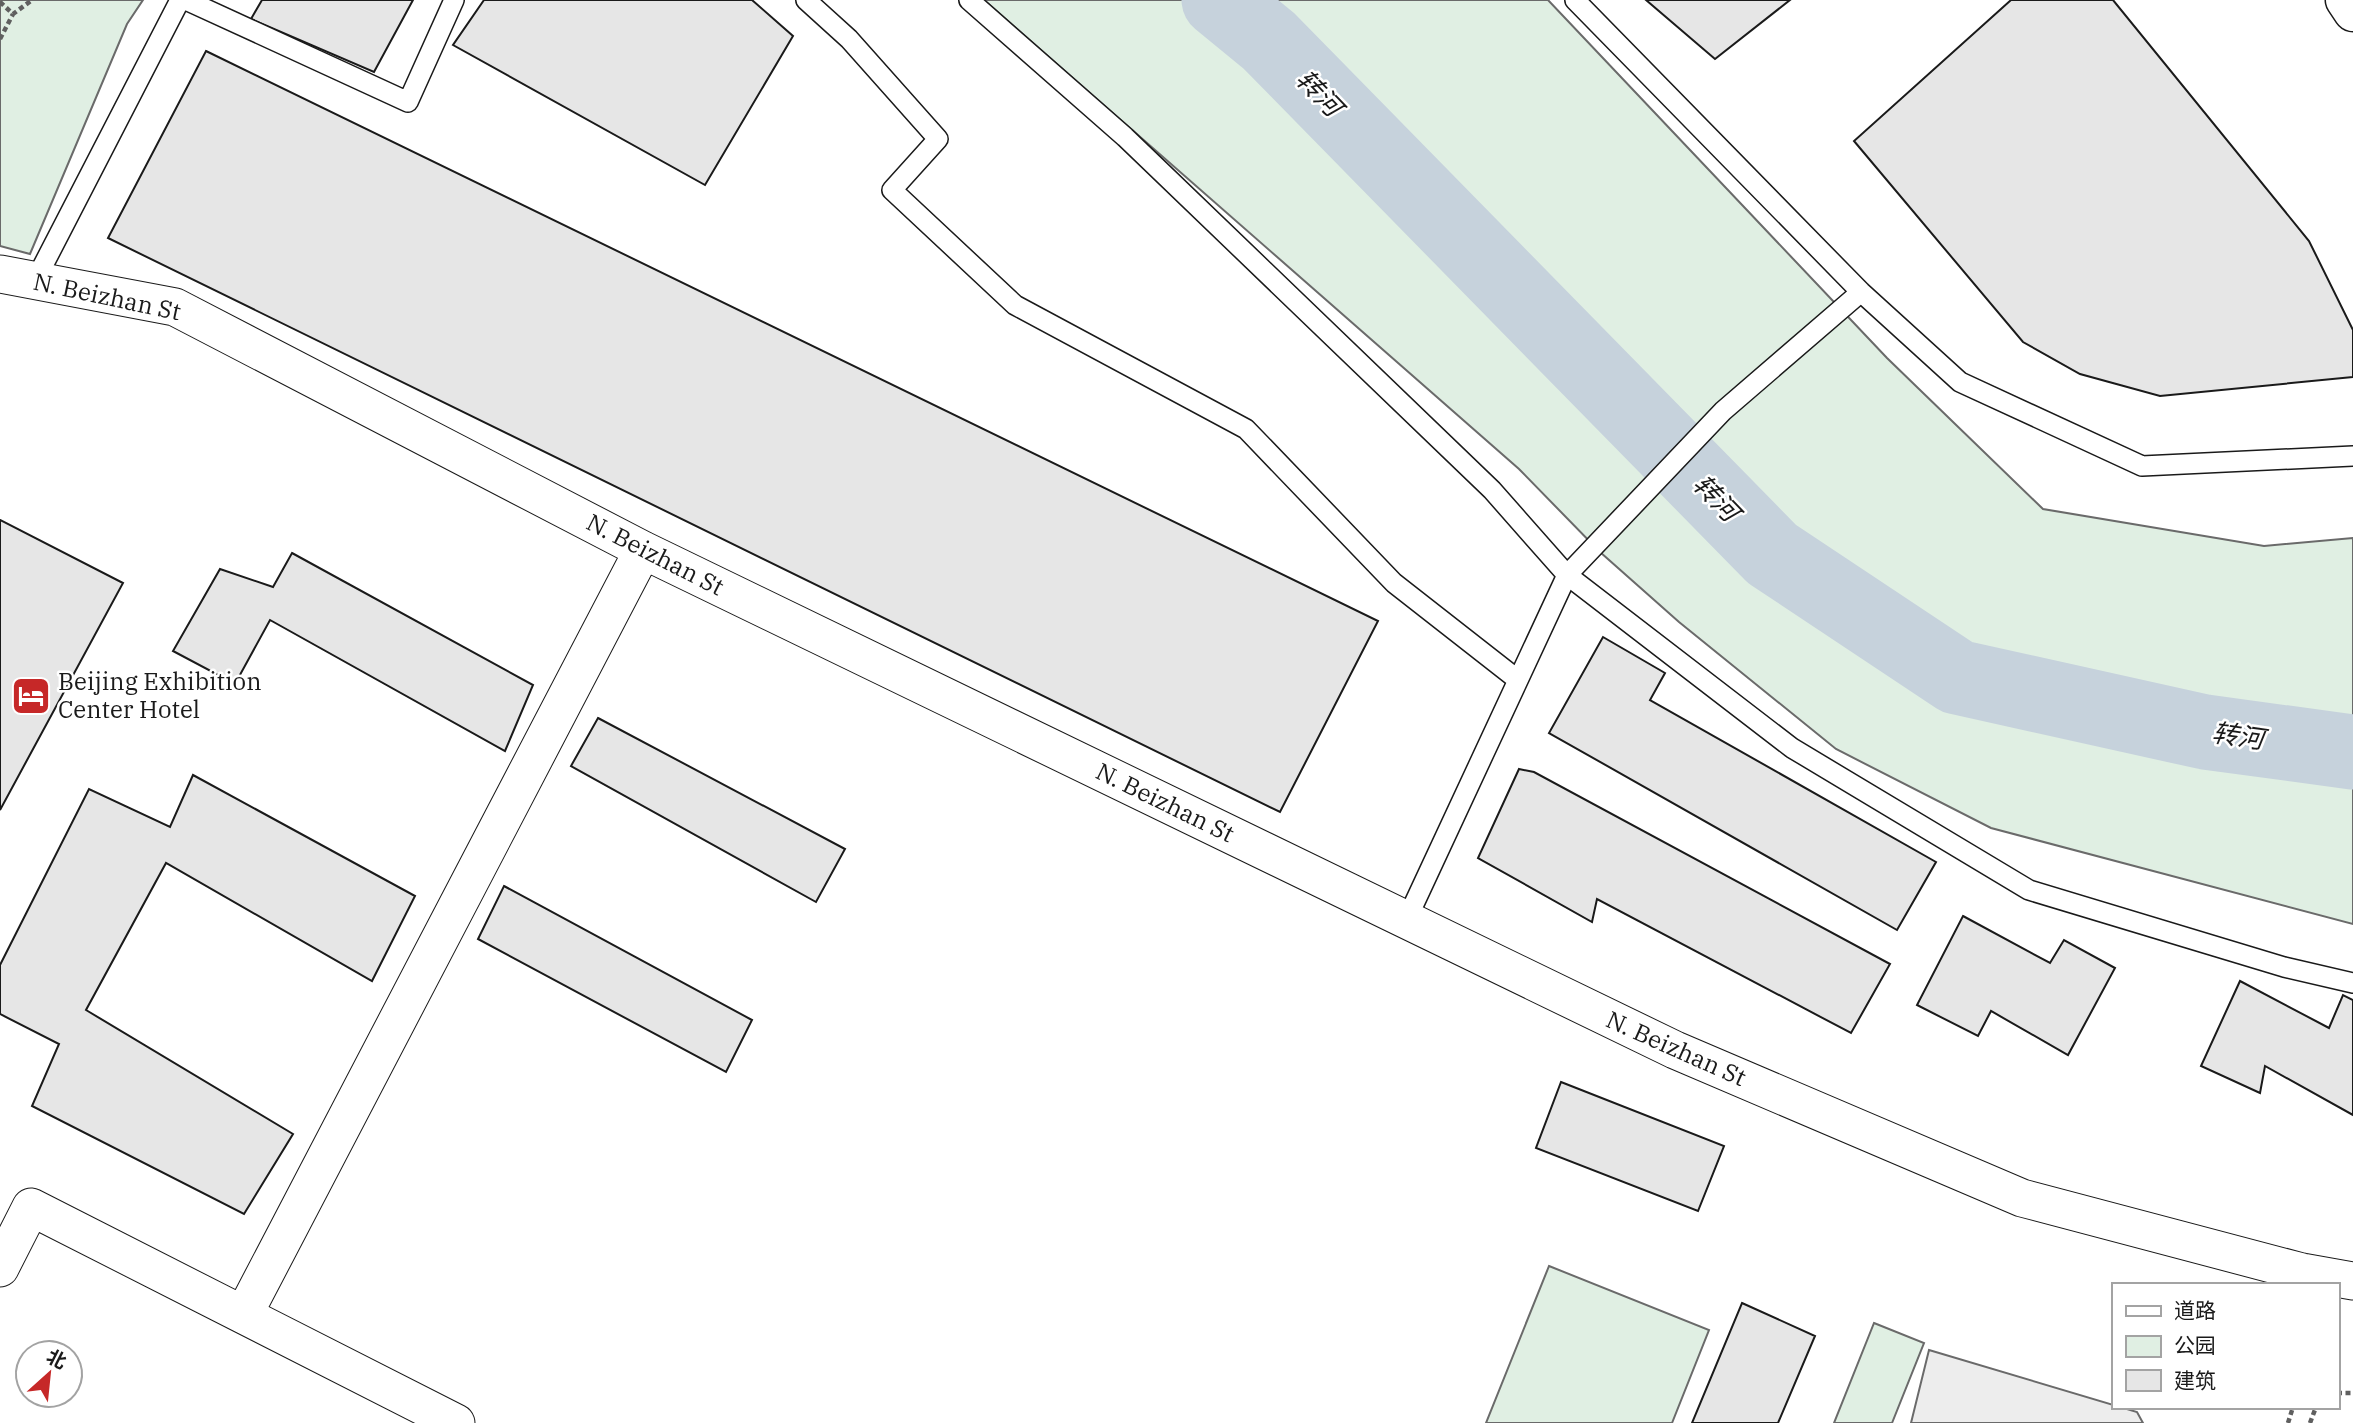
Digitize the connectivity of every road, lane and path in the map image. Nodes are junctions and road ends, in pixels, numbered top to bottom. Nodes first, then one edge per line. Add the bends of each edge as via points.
1 (32, 0) edge
2 (180, 0) edge
3 (186, 0) edge
4 (454, 0) edge
5 (806, 0) edge
6 (968, 0) edge
7 (1575, 0) edge
8 (2345, 0) edge
9 (0, 2) edge
10 (2353, 12) edge
11 (13, 14) junction
12 (0, 39) edge
13 (18, 278) edge
14 (1861, 292) junction
15 (2353, 456) edge
16 (643, 550) junction
17 (1567, 575) junction
18 (1518, 680) junction
19 (1406, 921) junction
20 (2353, 983) edge
21 (0, 1268) edge
22 (2353, 1281) edge
23 (244, 1314) junction
24 (456, 1423) edge

1 - 11 path
2 - 13 lane
3 - 4 lane via 408,102
5 - 18 lane via 849,38 938,139 892,190 1015,305 1246,429 1394,583
6 - 17 lane via 1125,137 1492,490
7 - 14 lane
8 - 10 main road
9 - 11 path
11 - 12 path
13 - 16 street, N. Beizhan St via 175,307
14 - 15 lane via 1960,382 2142,466
14 - 17 lane via 1723,411
16 - 19 street, N. Beizhan St
16 - 23 street
17 - 18 lane
17 - 20 lane via 1792,748 2029,890 2284,967
18 - 19 lane
19 - 22 street, N. Beizhan St via 1675,1050 2022,1198 2302,1272
21 - 23 street via 31,1207
23 - 24 street

